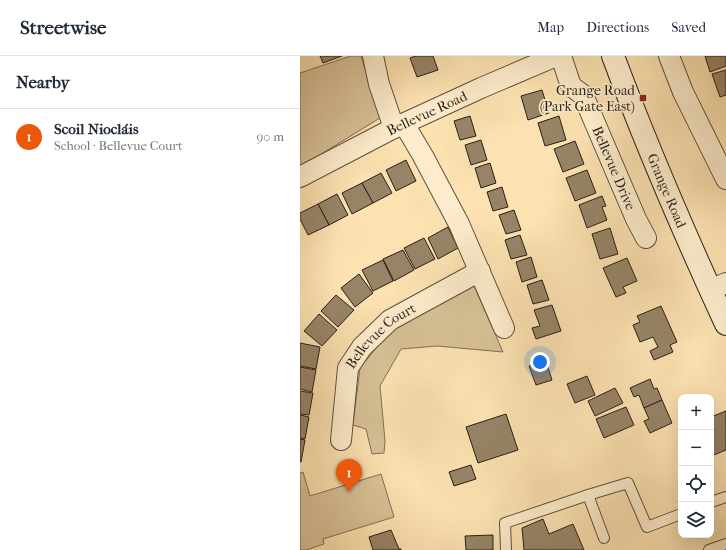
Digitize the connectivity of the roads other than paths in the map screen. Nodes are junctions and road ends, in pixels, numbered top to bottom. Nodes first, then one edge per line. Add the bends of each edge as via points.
1 (372, 56) edge
2 (556, 56) edge
3 (561, 56) edge
4 (613, 56) edge
5 (669, 56) edge
6 (399, 126) junction
7 (300, 177) edge
8 (726, 179) edge
9 (646, 238) dead end
10 (480, 270) junction
11 (718, 286) edge
12 (726, 324) edge
13 (504, 328) dead end
14 (341, 440) dead end
15 (588, 495) junction
16 (726, 497) edge
17 (714, 501) edge
18 (678, 515) edge
19 (604, 538) dead end
20 (726, 544) edge
21 (506, 550) edge
22 (709, 550) edge

1 - 6 street via 379,84
2 - 6 street, Bellevue Road
3 - 9 street, Bellevue Drive via 570,86 583,95
4 - 11 main road, Grange Road via 641,132
5 - 8 street via 683,92
6 - 7 street, Bellevue Road
6 - 10 street via 423,156 460,224
10 - 13 street
10 - 14 street, Bellevue Court via 390,320 362,347 348,368
11 - 12 main road, Grange Road
15 - 18 lane via 628,483 646,527
15 - 19 lane
15 - 21 lane via 505,523
16 - 17 lane
20 - 22 lane

